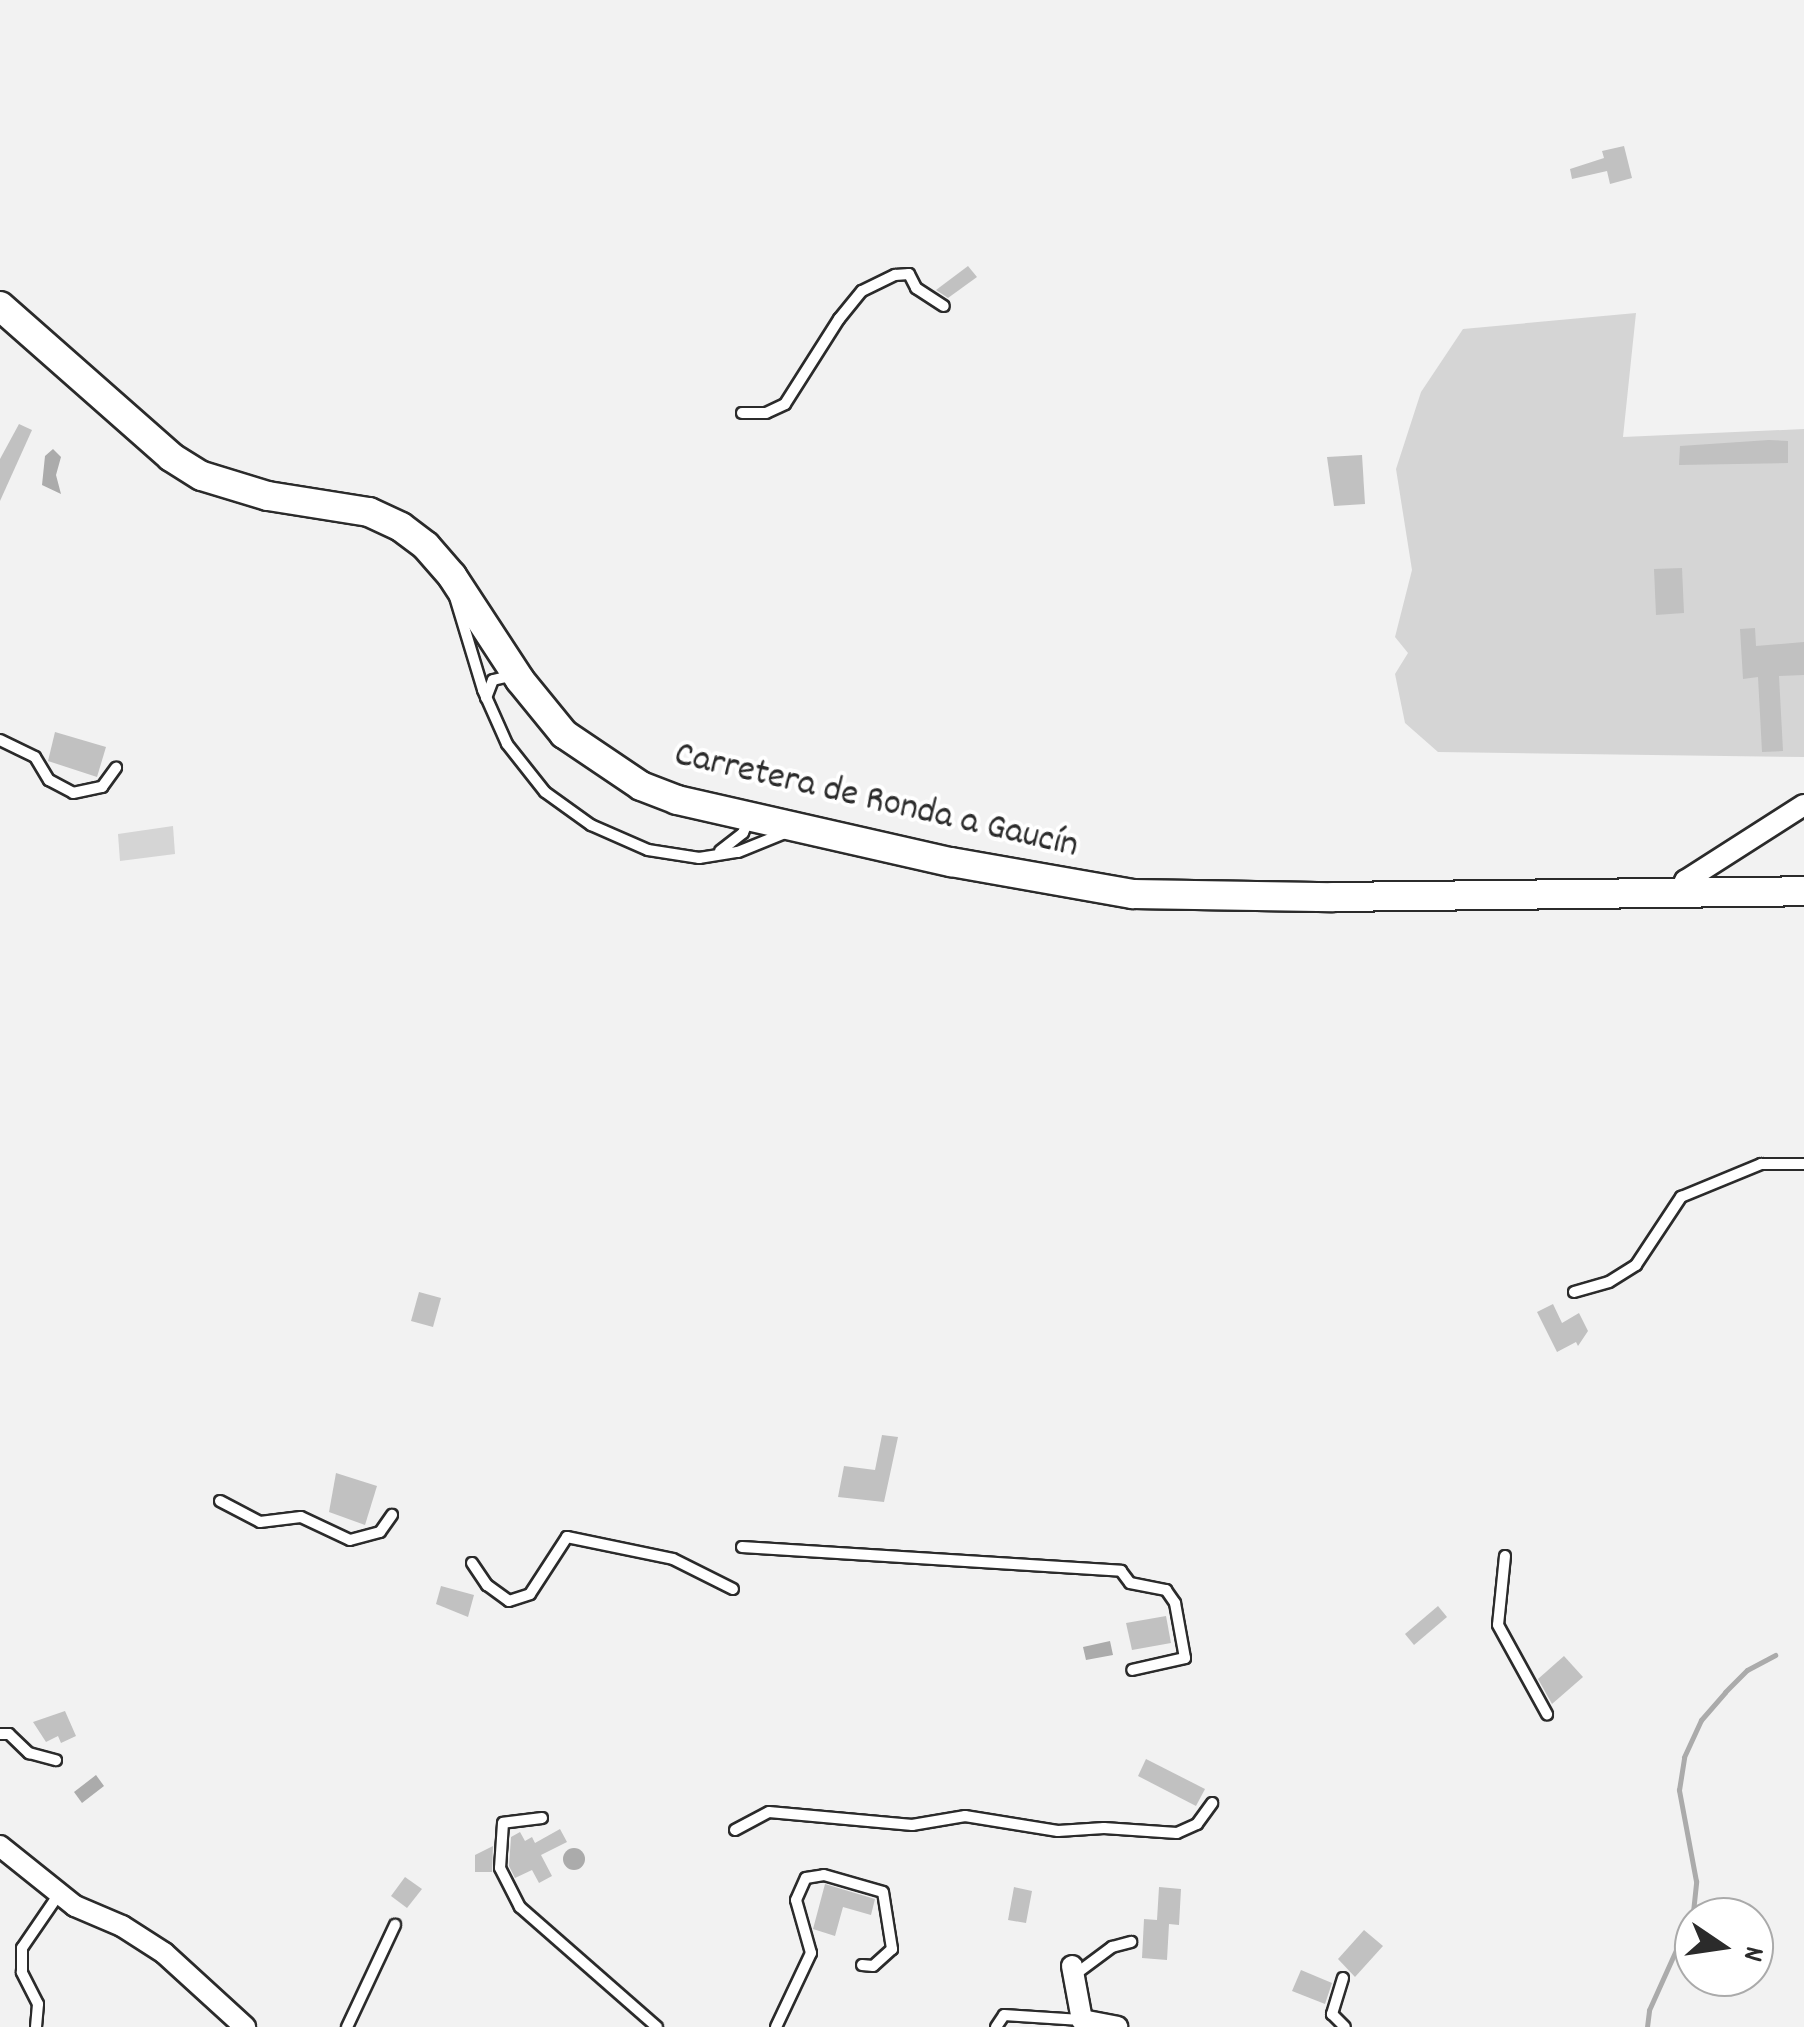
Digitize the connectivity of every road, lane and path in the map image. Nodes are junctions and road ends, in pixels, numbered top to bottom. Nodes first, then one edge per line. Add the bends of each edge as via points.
1 (0, 306) edge
2 (944, 306) dead end
3 (742, 413) dead end
4 (452, 576) junction
5 (520, 680) junction
6 (486, 698) junction
7 (0, 740) edge
8 (116, 768) dead end
9 (1804, 805) edge
10 (744, 817) junction
11 (803, 830) junction
12 (710, 856) junction
13 (1804, 891) edge
14 (1681, 894) junction
15 (1804, 1164) edge
16 (1574, 1292) dead end
17 (220, 1501) dead end
18 (392, 1516) dead end
19 (742, 1546) dead end
20 (1505, 1556) dead end
21 (472, 1564) dead end
22 (733, 1590) dead end
23 (1132, 1670) dead end
24 (1546, 1714) dead end
25 (0, 1734) edge
26 (56, 1760) dead end
27 (1212, 1803) dead end
28 (542, 1818) dead end
29 (735, 1830) dead end
30 (0, 1846) edge
31 (59, 1893) junction
32 (395, 1925) dead end
33 (1131, 1942) dead end
34 (862, 1965) dead end
35 (1072, 1971) joint
36 (1343, 1978) dead end
37 (1082, 2020) junction
38 (36, 2027) edge
39 (245, 2027) edge
40 (347, 2027) edge
41 (657, 2027) edge
42 (776, 2027) edge
43 (996, 2027) edge
44 (1117, 2027) edge
45 (1345, 2027) edge

1 - 4 main road, Carretera de Ronda a Gaucín via 171,457 202,476 268,496 369,512 426,546
2 - 3 lane via 916,288 909,274 862,291 785,404 766,414
4 - 5 main road, Carretera de Ronda a Gaucín
4 - 6 lane
5 - 6 lane via 505,674 493,680
5 - 10 main road, Carretera de Ronda a Gaucín via 564,734 602,763 641,786
6 - 12 lane via 507,744 545,792 591,825 648,850
7 - 8 lane via 35,756 49,780 72,793 102,787
9 - 14 street via 1684,881
10 - 11 main road, Carretera de Ronda a Gaucín
10 - 12 lane via 744,833
11 - 12 lane
11 - 14 main road, Carretera de Ronda a Gaucín via 1133,894
13 - 14 main road, Carretera de Ronda a Gaucín
15 - 16 lane via 1760,1164 1681,1197 1636,1265
17 - 18 lane via 260,1522 301,1517 350,1540 380,1532
19 - 23 lane via 1121,1571 1130,1583 1166,1590 1176,1603 1185,1658
20 - 24 lane via 1498,1624
21 - 22 lane via 509,1602 530,1594 567,1537 673,1559
25 - 26 lane via 30,1754
27 - 29 lane via 1197,1824 1177,1833 1058,1831 965,1816 912,1825 768,1812
28 - 41 lane via 502,1823 500,1868 520,1907
30 - 31 street
31 - 38 lane via 22,1948 22,1972 38,2004
31 - 39 street via 164,1953
32 - 40 lane
33 - 35 lane
34 - 42 lane via 873,1966 892,1949 883,1892 824,1875 806,1878 796,1900 812,1953
35 - 37 street
36 - 45 lane via 1332,2014
37 - 43 lane via 1004,2014
37 - 44 street

